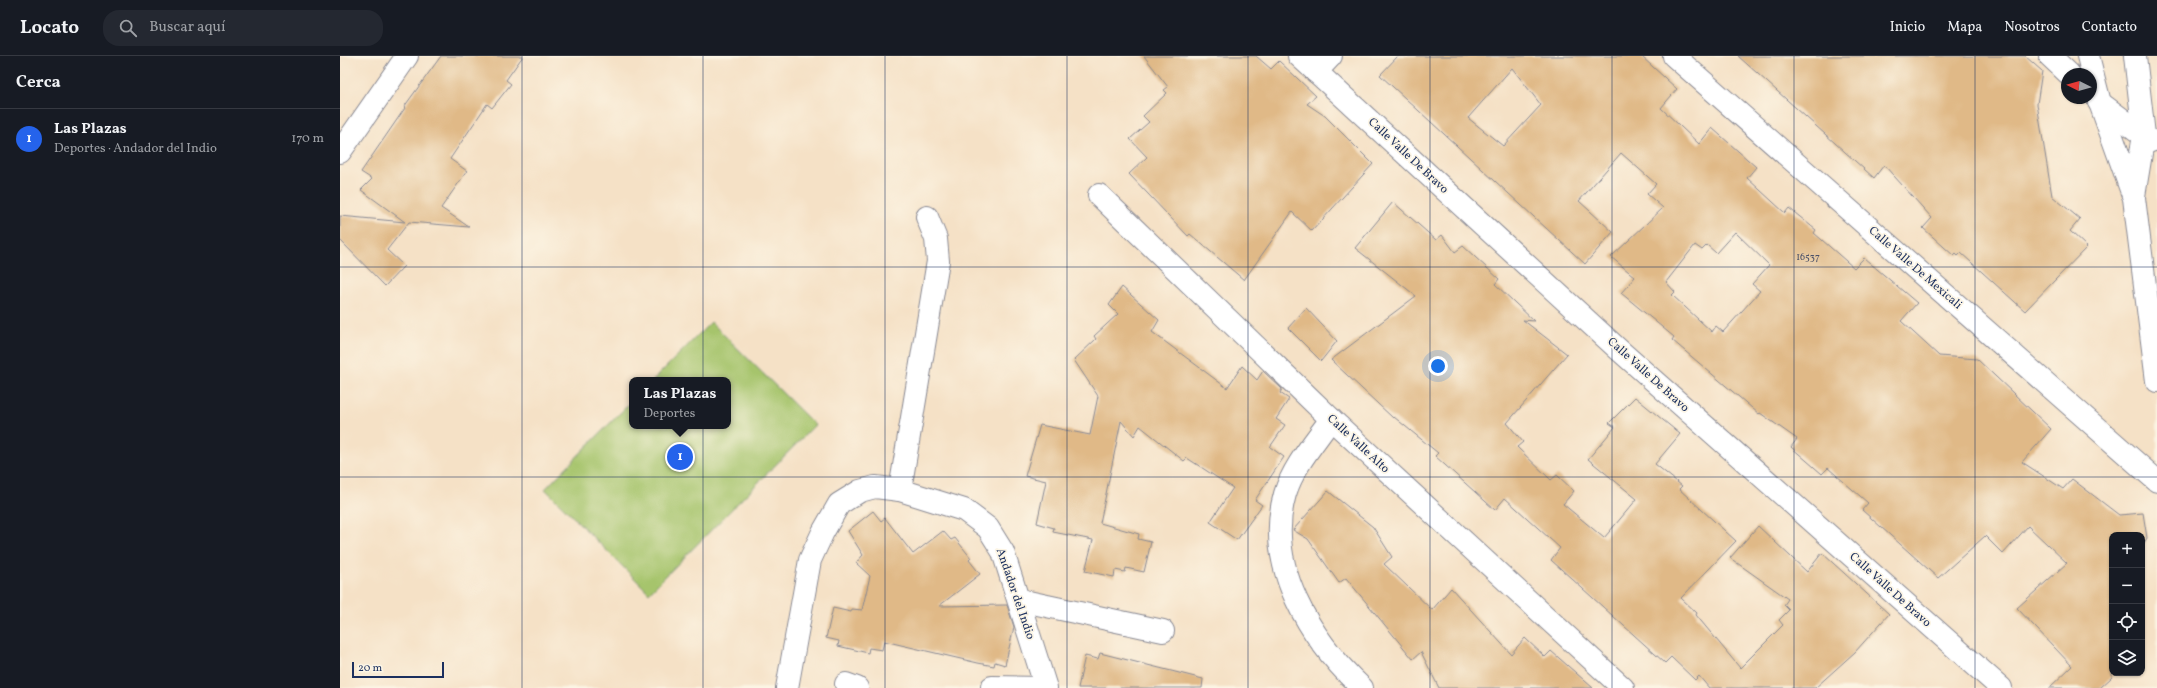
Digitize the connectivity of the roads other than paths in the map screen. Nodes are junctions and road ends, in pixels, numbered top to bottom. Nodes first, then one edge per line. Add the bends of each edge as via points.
1 (407, 56) edge
2 (1299, 56) edge
3 (1331, 56) edge
4 (1674, 56) edge
5 (2050, 56) edge
6 (2088, 56) edge
7 (2135, 56) edge
8 (2063, 68) edge
9 (2090, 68) edge
10 (1316, 72) junction
11 (2097, 99) edge
12 (2097, 101) edge
13 (2151, 141) edge
14 (340, 152) edge
15 (1099, 194) dead end
16 (2134, 198) junction
17 (927, 217) dead end
18 (2157, 381) edge
19 (1330, 419) junction
20 (2157, 481) edge
21 (900, 490) junction
22 (1019, 600) junction
23 (1162, 632) dead end
24 (785, 682) edge
25 (992, 687) dead end
26 (1042, 688) edge
27 (1046, 688) edge
28 (1362, 688) edge
29 (1622, 688) edge
30 (2001, 688) edge

1 - 14 street
2 - 10 street, Calle Valle De Bravo
3 - 10 street
4 - 20 street, Calle Valle De Mexicali
5 - 8 street
6 - 9 street
7 - 13 street
10 - 30 street, Calle Valle De Bravo via 1618,349
11 - 13 street
12 - 16 street
13 - 16 street
15 - 19 street, Calle Valle Alto
16 - 18 street
17 - 21 street via 936,239 938,262
19 - 28 street via 1296,469 1285,494 1280,518 1280,548 1296,602 1331,655
19 - 29 street, Calle Valle Alto
21 - 22 street, Andador del Indio via 964,510 988,528 1003,552
21 - 24 street, Andador del Indio via 875,487 860,490 839,504 810,560
22 - 23 street
22 - 27 street, Andador del Indio
25 - 26 street

